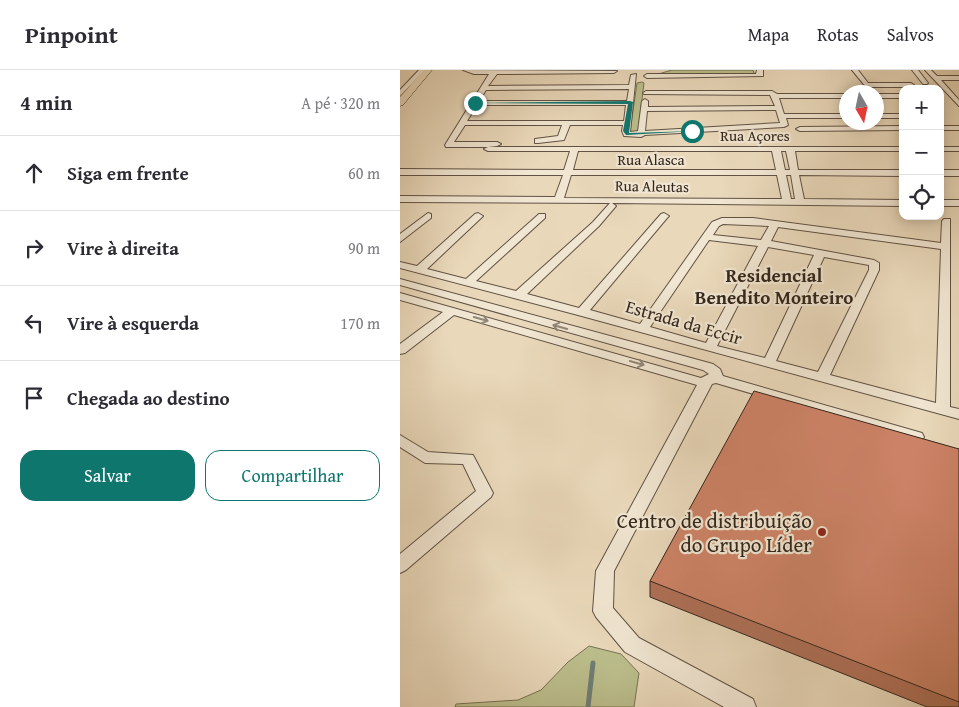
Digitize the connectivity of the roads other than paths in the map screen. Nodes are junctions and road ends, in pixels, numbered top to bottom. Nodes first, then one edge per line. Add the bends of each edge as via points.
1 (412, 70) edge
2 (422, 70) edge
3 (428, 70) edge
4 (466, 70) edge
5 (668, 70) edge
6 (760, 70) edge
7 (855, 70) edge
8 (915, 70) edge
9 (928, 70) edge
10 (497, 71) edge
11 (625, 76) edge
12 (647, 77) junction
13 (935, 78) junction
14 (959, 78) edge
15 (400, 83) edge
16 (925, 83) dead end
17 (899, 85) edge
18 (483, 88) junction
19 (646, 93) junction
20 (949, 93) junction
21 (959, 93) edge
22 (400, 94) edge
23 (775, 96) junction
24 (839, 96) edge
25 (884, 96) edge
26 (899, 96) edge
27 (630, 102) junction
28 (400, 103) edge
29 (475, 103) junction
30 (959, 104) edge
31 (644, 109) junction
32 (780, 112) junction
33 (839, 116) edge
34 (884, 116) edge
35 (899, 116) edge
36 (461, 123) junction
37 (567, 123) junction
38 (627, 123) junction
39 (899, 128) edge
40 (944, 128) edge
41 (959, 128) edge
42 (800, 129) dead end
43 (642, 135) junction
44 (488, 149) dead end
45 (575, 149) junction
46 (776, 149) junction
47 (790, 149) junction
48 (899, 149) edge
49 (944, 149) edge
50 (959, 149) edge
51 (400, 172) edge
52 (780, 172) junction
53 (794, 172) junction
54 (566, 173) junction
55 (899, 173) edge
56 (944, 173) edge
57 (959, 174) edge
58 (400, 200) edge
59 (559, 200) junction
60 (787, 202) junction
61 (800, 202) junction
62 (899, 202) edge
63 (944, 203) edge
64 (959, 203) edge
65 (611, 206) dead end
66 (428, 216) dead end
67 (478, 216) dead end
68 (542, 216) dead end
69 (664, 216) dead end
70 (947, 221) dead end
71 (775, 224) junction
72 (707, 237) junction
73 (400, 239) edge
74 (763, 244) junction
75 (946, 247) junction
76 (821, 252) junction
77 (400, 265) edge
78 (419, 270) junction
79 (400, 282) edge
80 (469, 282) junction
81 (520, 295) junction
82 (400, 296) edge
83 (453, 297) junction
84 (440, 307) junction
85 (452, 311) junction
86 (582, 312) junction
87 (643, 329) junction
88 (580, 332) junction
89 (568, 344) junction
90 (710, 348) junction
91 (400, 350) edge
92 (769, 363) junction
93 (822, 377) junction
94 (710, 380) junction
95 (943, 410) junction
96 (959, 414) edge
97 (400, 440) edge
98 (931, 441) edge
99 (400, 565) edge
100 (745, 707) edge

1 - 15 main road
2 - 22 street
3 - 28 main road
4 - 10 street
5 - 12 street
6 - 12 street via 761,75 756,76
7 - 17 street via 866,85
8 - 16 street
9 - 13 street
10 - 11 street
10 - 18 street
11 - 12 street
11 - 18 street
11 - 27 street
12 - 19 street
13 - 14 street
13 - 20 street
18 - 29 street
19 - 23 street via 770,93
19 - 31 street
20 - 21 street
20 - 30 street
23 - 24 street
23 - 32 street
25 - 26 street
27 - 29 street
27 - 38 street
29 - 36 street
31 - 32 street
31 - 43 street
32 - 33 street
32 - 43 street via 784,122 782,126
34 - 35 street
36 - 37 street
36 - 37 street via 449,146 556,140 562,137
37 - 38 street
38 - 43 street via 626,134
39 - 42 street
40 - 41 street
44 - 45 street, Rua Açores
45 - 46 street, Rua Açores
45 - 54 street
46 - 47 street, Rua Açores
46 - 52 street
47 - 48 street, Rua Açores
47 - 53 street
49 - 50 street
51 - 54 street, Rua Alasca
52 - 53 street, Rua Alasca
52 - 54 street, Rua Alasca
52 - 60 street
53 - 55 street, Rua Alasca
53 - 61 street
54 - 59 street
56 - 57 street
58 - 59 street, Rua Aleutas
59 - 60 street, Rua Aleutas
60 - 61 street, Rua Aleutas
61 - 62 street, Rua Aleutas
63 - 64 street
65 - 81 street
66 - 73 street
67 - 78 street
68 - 80 street
69 - 86 street
70 - 75 street
71 - 72 street via 722,221 715,224
71 - 74 street
71 - 75 street
72 - 74 street
72 - 87 street
74 - 76 street
74 - 90 street
75 - 95 street
76 - 92 street
76 - 93 street via 870,260 875,266
77 - 78 street, Estrada da Eccir
78 - 80 street, Estrada da Eccir
79 - 83 street
80 - 81 street, Estrada da Eccir
81 - 86 street, Estrada da Eccir
82 - 84 street
83 - 84 street
88 -> 83 street
84 - 85 street
85 -> 89 street
85 - 91 street
86 - 87 street, Estrada da Eccir
87 - 90 street, Estrada da Eccir
88 - 89 street
88 - 94 street via 708,368 715,372
89 -> 94 street
90 - 92 street, Estrada da Eccir
92 - 93 street, Estrada da Eccir
93 - 95 street, Estrada da Eccir
94 - 98 street
94 - 100 street via 606,571 603,611 632,645
95 - 96 street, Estrada da Eccir
97 - 99 street via 425,457 468,459 485,493

